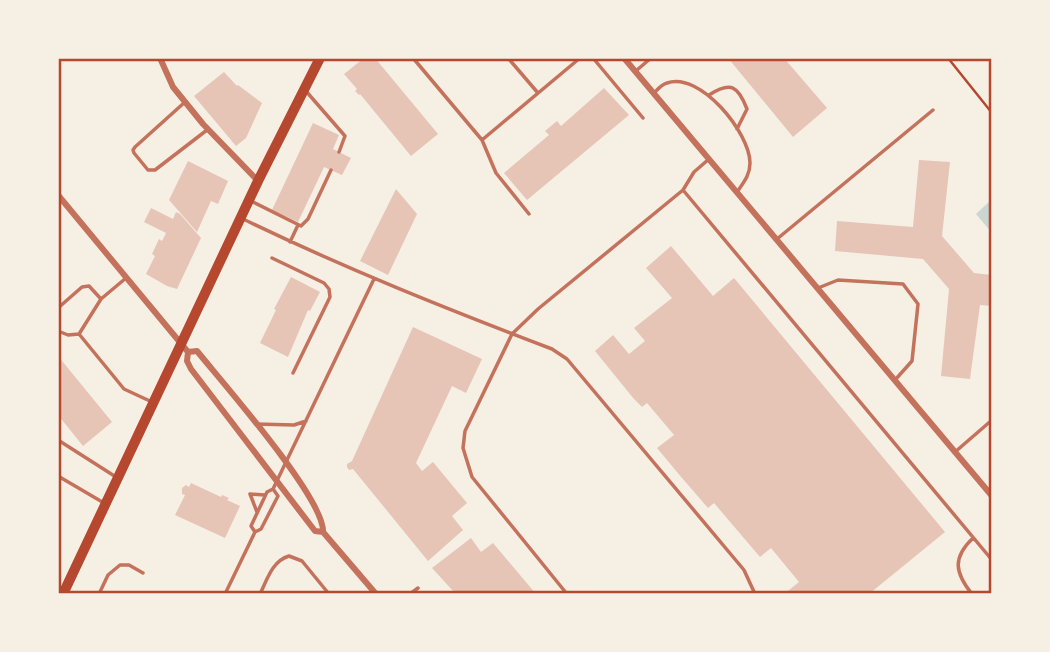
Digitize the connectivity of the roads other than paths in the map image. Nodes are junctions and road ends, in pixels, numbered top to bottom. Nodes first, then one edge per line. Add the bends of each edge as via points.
1 (160, 58) edge
2 (320, 58) edge
3 (413, 58) edge
4 (508, 58) edge
5 (580, 58) edge
6 (593, 58) edge
7 (624, 58) edge
8 (651, 58) edge
9 (635, 71) junction
10 (304, 89) junction
11 (538, 93) junction
12 (653, 93) junction
13 (709, 94) junction
14 (185, 102) junction
15 (933, 110) dead end
16 (643, 118) dead end
17 (737, 129) junction
18 (208, 130) junction
19 (482, 140) junction
20 (339, 152) dead end
21 (709, 159) junction
22 (331, 170) dead end
23 (258, 181) junction
24 (683, 190) junction
25 (737, 192) junction
26 (58, 195) edge
27 (249, 201) junction
28 (529, 214) dead end
29 (241, 218) junction
30 (298, 225) junction
31 (777, 239) junction
32 (290, 242) junction
33 (272, 258) dead end
34 (126, 278) junction
35 (374, 279) junction
36 (818, 288) junction
37 (102, 299) junction
38 (58, 307) edge
39 (58, 331) edge
40 (79, 334) junction
41 (512, 334) junction
42 (184, 348) junction
43 (293, 373) dead end
44 (895, 380) junction
45 (153, 403) junction
46 (992, 420) edge
47 (306, 421) junction
48 (256, 424) junction
49 (58, 439) edge
50 (955, 452) junction
51 (286, 463) junction
52 (58, 476) edge
53 (118, 478) junction
54 (275, 486) junction
55 (265, 495) junction
56 (992, 496) edge
57 (106, 504) junction
58 (257, 512) junction
59 (254, 532) junction
60 (323, 532) junction
61 (973, 538) junction
62 (992, 560) edge
63 (143, 573) dead end
64 (418, 588) dead end
65 (63, 594) edge
66 (99, 594) edge
67 (225, 594) edge
68 (260, 594) edge
69 (329, 594) edge
70 (376, 594) edge
71 (410, 594) edge
72 (567, 594) edge
73 (755, 594) edge
74 (972, 594) edge

1 - 14 street
2 - 10 main road
3 - 19 lane
4 - 11 lane
5 - 11 lane
6 - 16 lane
7 - 9 street
8 - 9 lane
9 - 12 street
10 - 20 lane via 345,136
10 - 23 main road
11 - 19 lane
12 - 13 lane via 666,83 680,82
12 - 21 street
13 - 17 lane
13 - 17 lane via 719,88 735,88 747,109
14 - 18 street
14 - 18 lane via 133,150 148,170 155,170
15 - 31 lane
17 - 25 lane via 750,161 748,177
18 - 23 street
19 - 28 lane via 496,173
21 - 24 lane
21 - 25 street
22 - 30 lane via 308,219
23 - 27 main road
24 - 41 lane
24 - 61 lane
25 - 31 street
26 - 34 street
27 - 29 main road
27 - 30 lane
29 - 32 lane
29 - 42 main road
30 - 32 lane
31 - 36 street
32 - 35 lane
33 - 43 lane via 329,289 327,305
34 - 37 lane
34 - 42 street
35 - 41 lane
35 - 47 lane
36 - 44 street
36 - 44 lane via 838,280 903,285 918,304 912,361
37 - 38 lane via 89,286 82,287
37 - 40 lane
39 - 40 lane
40 - 45 lane via 124,390
41 - 72 lane via 465,431 463,448 477,484
41 - 73 lane via 567,359 744,570
42 - 45 main road
42 - 48 street via 197,351
42 - 54 street via 191,369
44 - 50 street
45 - 53 main road
46 - 50 lane
47 - 48 lane
47 - 51 lane
48 - 51 street
49 - 53 lane
50 - 56 street
51 - 54 lane
51 - 60 street via 316,507
52 - 57 lane
53 - 57 main road
54 - 55 lane
54 - 59 lane via 278,496 261,530
54 - 60 street via 316,531
55 - 58 lane
55 - 58 lane via 250,494
57 - 65 main road
58 - 59 lane via 251,526
59 - 67 lane
60 - 70 street
61 - 62 lane
61 - 74 lane via 958,558 959,575
63 - 66 lane via 120,565 108,575
64 - 71 lane
68 - 69 lane via 275,566 289,556 302,561

